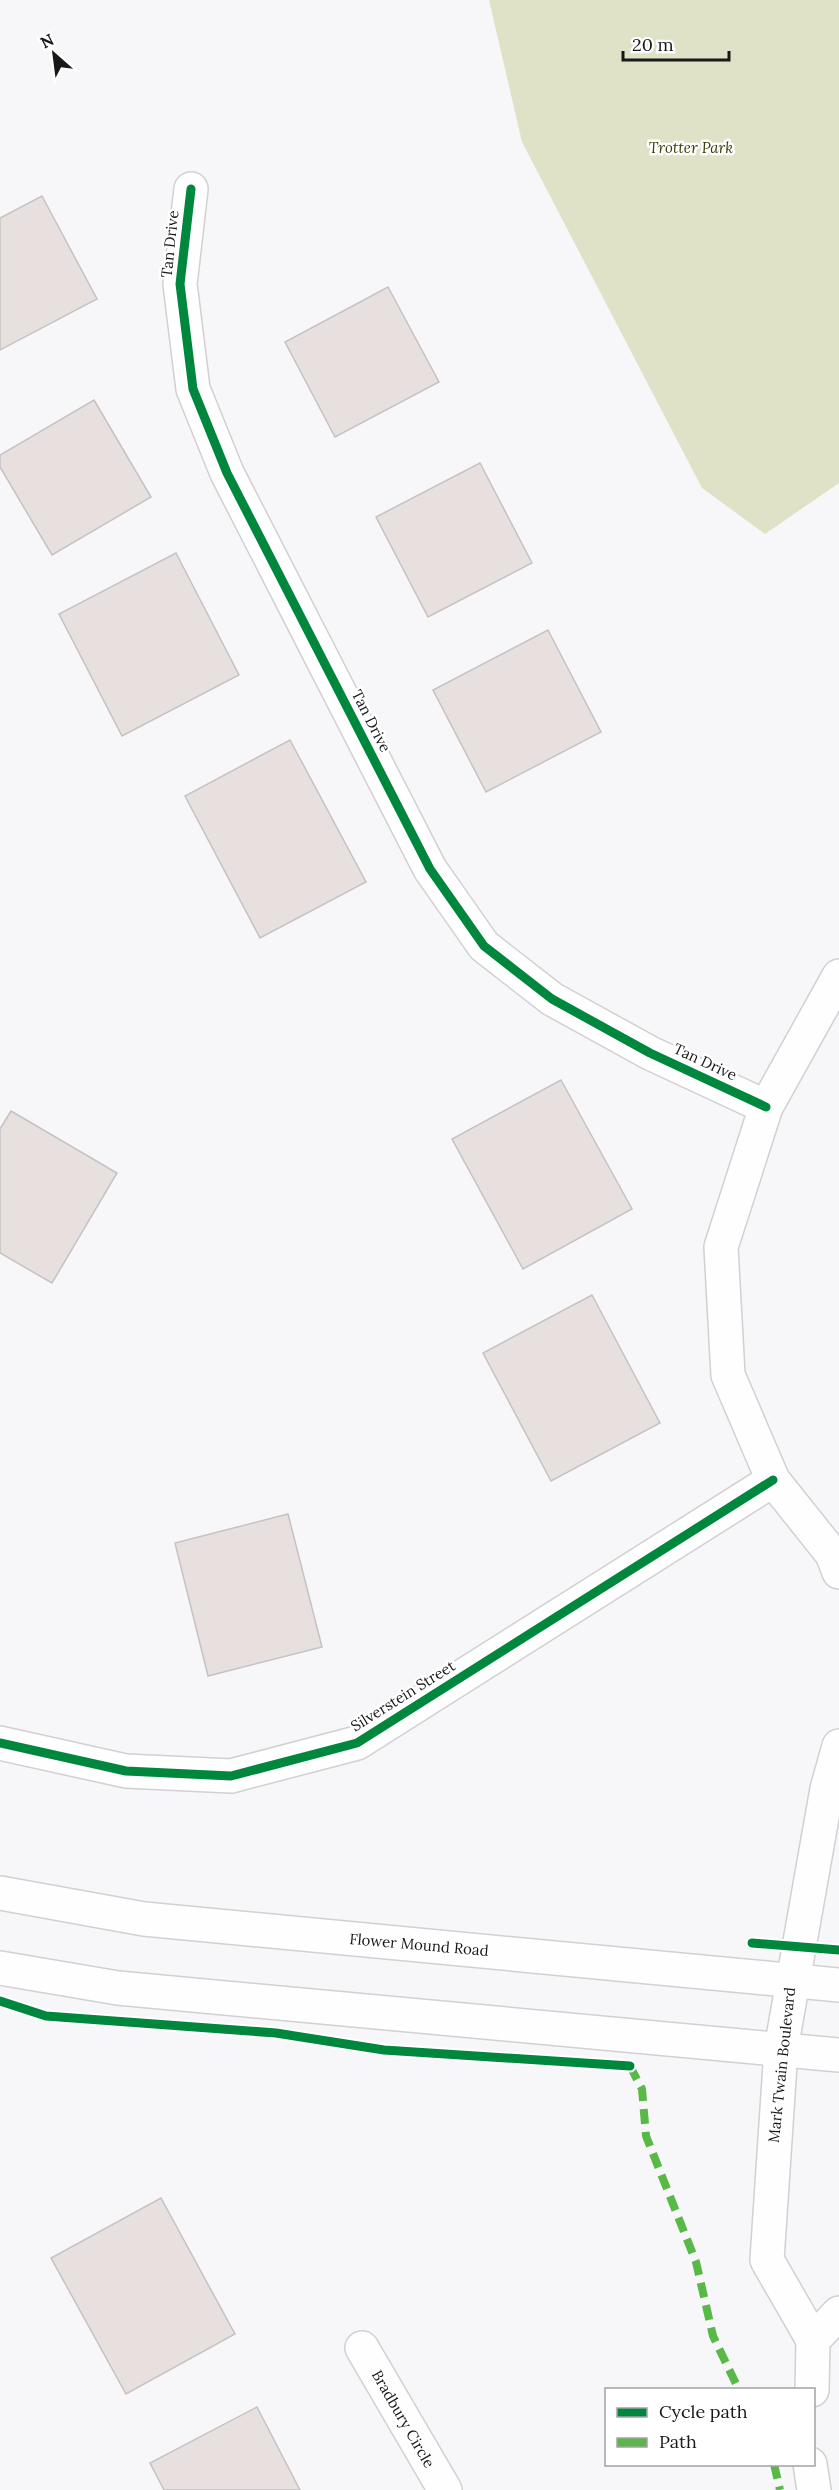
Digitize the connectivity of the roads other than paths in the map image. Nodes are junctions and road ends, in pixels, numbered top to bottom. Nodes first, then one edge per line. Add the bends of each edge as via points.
1 (190, 189) dead end
2 (839, 976) edge
3 (766, 1107) junction
4 (773, 1480) junction
5 (839, 1572) edge
6 (0, 1743) edge
7 (839, 1746) edge
8 (0, 1893) edge
9 (0, 1968) edge
10 (791, 1980) junction
11 (839, 1985) edge
12 (781, 2049) junction
13 (839, 2055) edge
14 (839, 2313) edge
15 (813, 2340) junction
16 (362, 2348) dead end
17 (812, 2388) edge
18 (810, 2466) edge
19 (445, 2490) edge
20 (814, 2490) edge

1 - 3 street, Tan Drive via 180,284 193,388 227,473 430,869 484,946 552,999 650,1053
2 - 3 street
3 - 4 street via 721,1247 729,1375
4 - 5 street via 832,1554
4 - 6 street, Silverstein Street via 357,1743 231,1776 126,1772
7 - 10 street, Mark Twain Boulevard via 827,1789
8 - 10 street, Flower Mound Road via 144,1919
9 - 12 street via 118,1988
10 - 11 street, Flower Mound Road
10 - 12 street, Mark Twain Boulevard
12 - 13 street
12 - 15 street, Mark Twain Boulevard via 767,2260
14 - 15 street
15 - 17 street
16 - 19 street, Bradbury Circle
18 - 20 street

